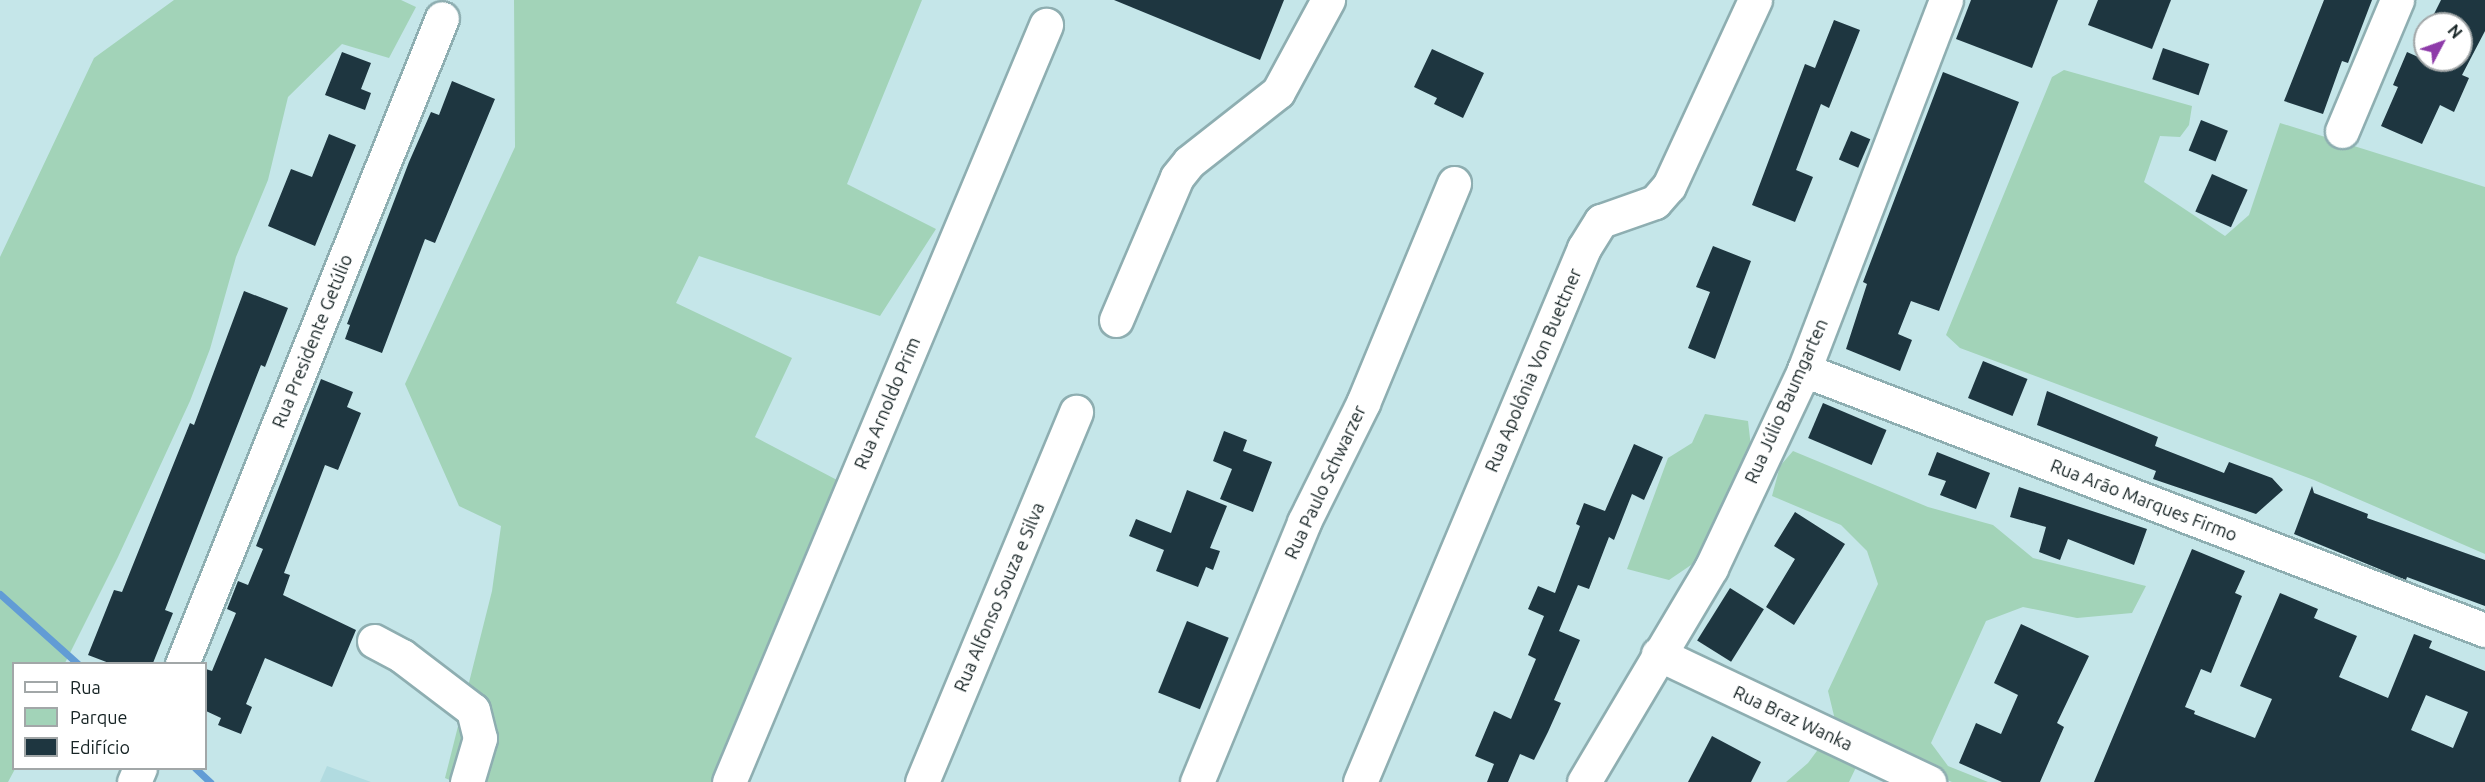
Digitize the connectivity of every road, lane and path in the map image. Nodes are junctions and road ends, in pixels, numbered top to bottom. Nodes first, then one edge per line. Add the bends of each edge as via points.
1 (1328, 0) edge
2 (1755, 0) edge
3 (1946, 0) edge
4 (2397, 0) edge
5 (442, 18) dead end
6 (1046, 25) dead end
7 (2342, 131) dead end
8 (1454, 183) dead end
9 (1116, 320) dead end
10 (1804, 370) junction
11 (1076, 412) dead end
12 (2485, 630) edge
13 (374, 641) dead end
14 (1658, 654) junction
15 (182, 662) edge
16 (467, 782) edge
17 (729, 782) edge
18 (922, 782) edge
19 (1197, 782) edge
20 (1360, 782) edge
21 (1584, 782) edge
22 (1929, 782) edge

1 - 9 street via 1278,92 1189,162 1177,177
2 - 20 street, Rua Apolônia Von Buettner via 1669,186 1655,202 1601,221 1584,249
3 - 10 street, Rua Júlio Baumgarten
4 - 7 street
5 - 15 street, Rua Presidente Getúlio
6 - 17 street, Rua Arnoldo Prim
8 - 19 street, Rua Paulo Schwarzer via 1363,403 1304,522
10 - 12 street, Rua Arão Marques Firmo
10 - 14 street, Rua Júlio Baumgarten via 1711,568
11 - 18 street, Rua Alfonso Souza e Silva
13 - 16 street via 402,656 473,710 480,738
14 - 21 street, Rua Júlio Baumgarten
14 - 22 street, Rua Braz Wanka

